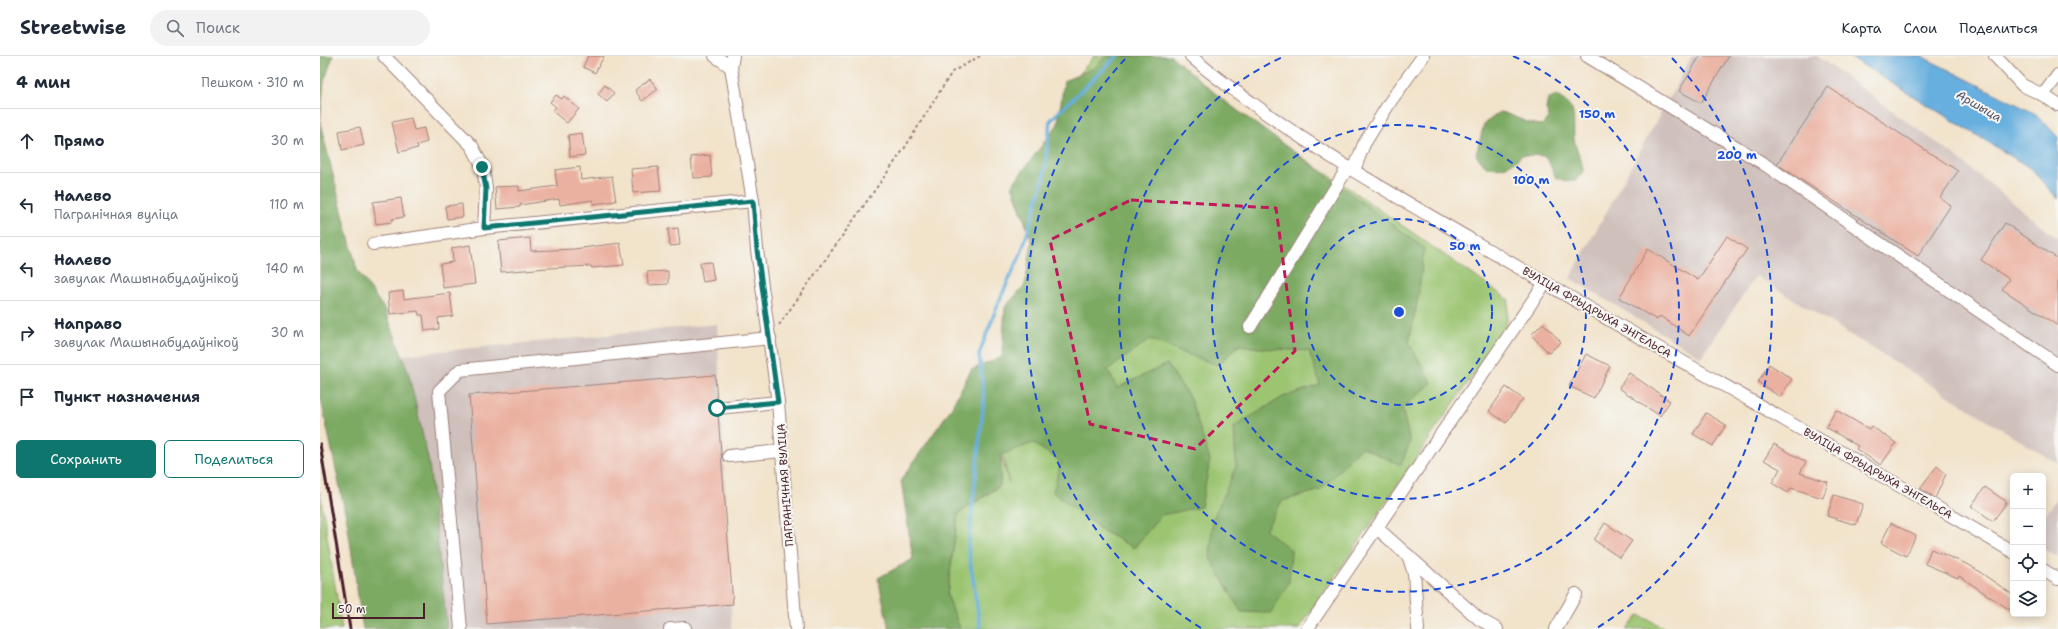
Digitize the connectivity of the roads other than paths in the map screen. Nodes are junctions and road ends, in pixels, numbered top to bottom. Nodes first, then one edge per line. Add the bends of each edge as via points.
1 (384, 56) edge
2 (715, 56) edge
3 (1191, 56) edge
4 (1423, 56) edge
5 (1587, 56) edge
6 (1995, 56) edge
7 (732, 61) edge
8 (2058, 75) edge
9 (2043, 95) junction
10 (2058, 105) edge
11 (1351, 169) junction
12 (753, 201) junction
13 (484, 228) junction
14 (373, 244) dead end
15 (1545, 283) junction
16 (1250, 327) dead end
17 (770, 338) junction
18 (2058, 365) edge
19 (778, 402) junction
20 (717, 408) dead end
21 (782, 451) junction
22 (729, 456) dead end
23 (1377, 528) junction
24 (2010, 550) edge
25 (1407, 554) junction
26 (2046, 572) edge
27 (2058, 579) edge
28 (1576, 594) dead end
29 (685, 628) edge
30 (461, 629) edge
31 (670, 629) edge
32 (796, 629) edge
33 (1307, 629) edge
34 (1418, 629) edge
35 (1497, 629) edge
36 (1556, 629) edge

1 - 13 street via 472,146 482,167 486,189
2 - 7 street
3 - 11 street, ВУЛІЦА ФРЫДРЫХА ЭНГЕЛЬСА via 1203,68 1284,127
4 - 11 street via 1390,102
5 - 18 street via 1764,164
6 - 9 street via 2022,85
7 - 12 street, ПАГРАНІЧНАЯ ВУЛІЦА
8 - 9 street
9 - 10 street
11 - 15 street, ВУЛІЦА ФРЫДРЫХА ЭНГЕЛЬСА
11 - 16 street
12 - 13 street
12 - 17 street, ПАГРАНІЧНАЯ ВУЛІЦА via 757,250
13 - 14 street
15 - 23 street
15 - 24 street, ВУЛІЦА ФРЫДРЫХА ЭНГЕЛЬСА
17 - 19 street, ПАГРАНІЧНАЯ ВУЛІЦА
17 - 30 street via 460,370 439,391
19 - 20 street
19 - 21 street, ПАГРАНІЧНАЯ ВУЛІЦА
21 - 22 street
21 - 32 street, ПАГРАНІЧНАЯ ВУЛІЦА
23 - 25 street
23 - 33 street
25 - 34 street via 1414,573
25 - 35 street via 1479,619
26 - 27 street
28 - 36 street
29 - 31 street

